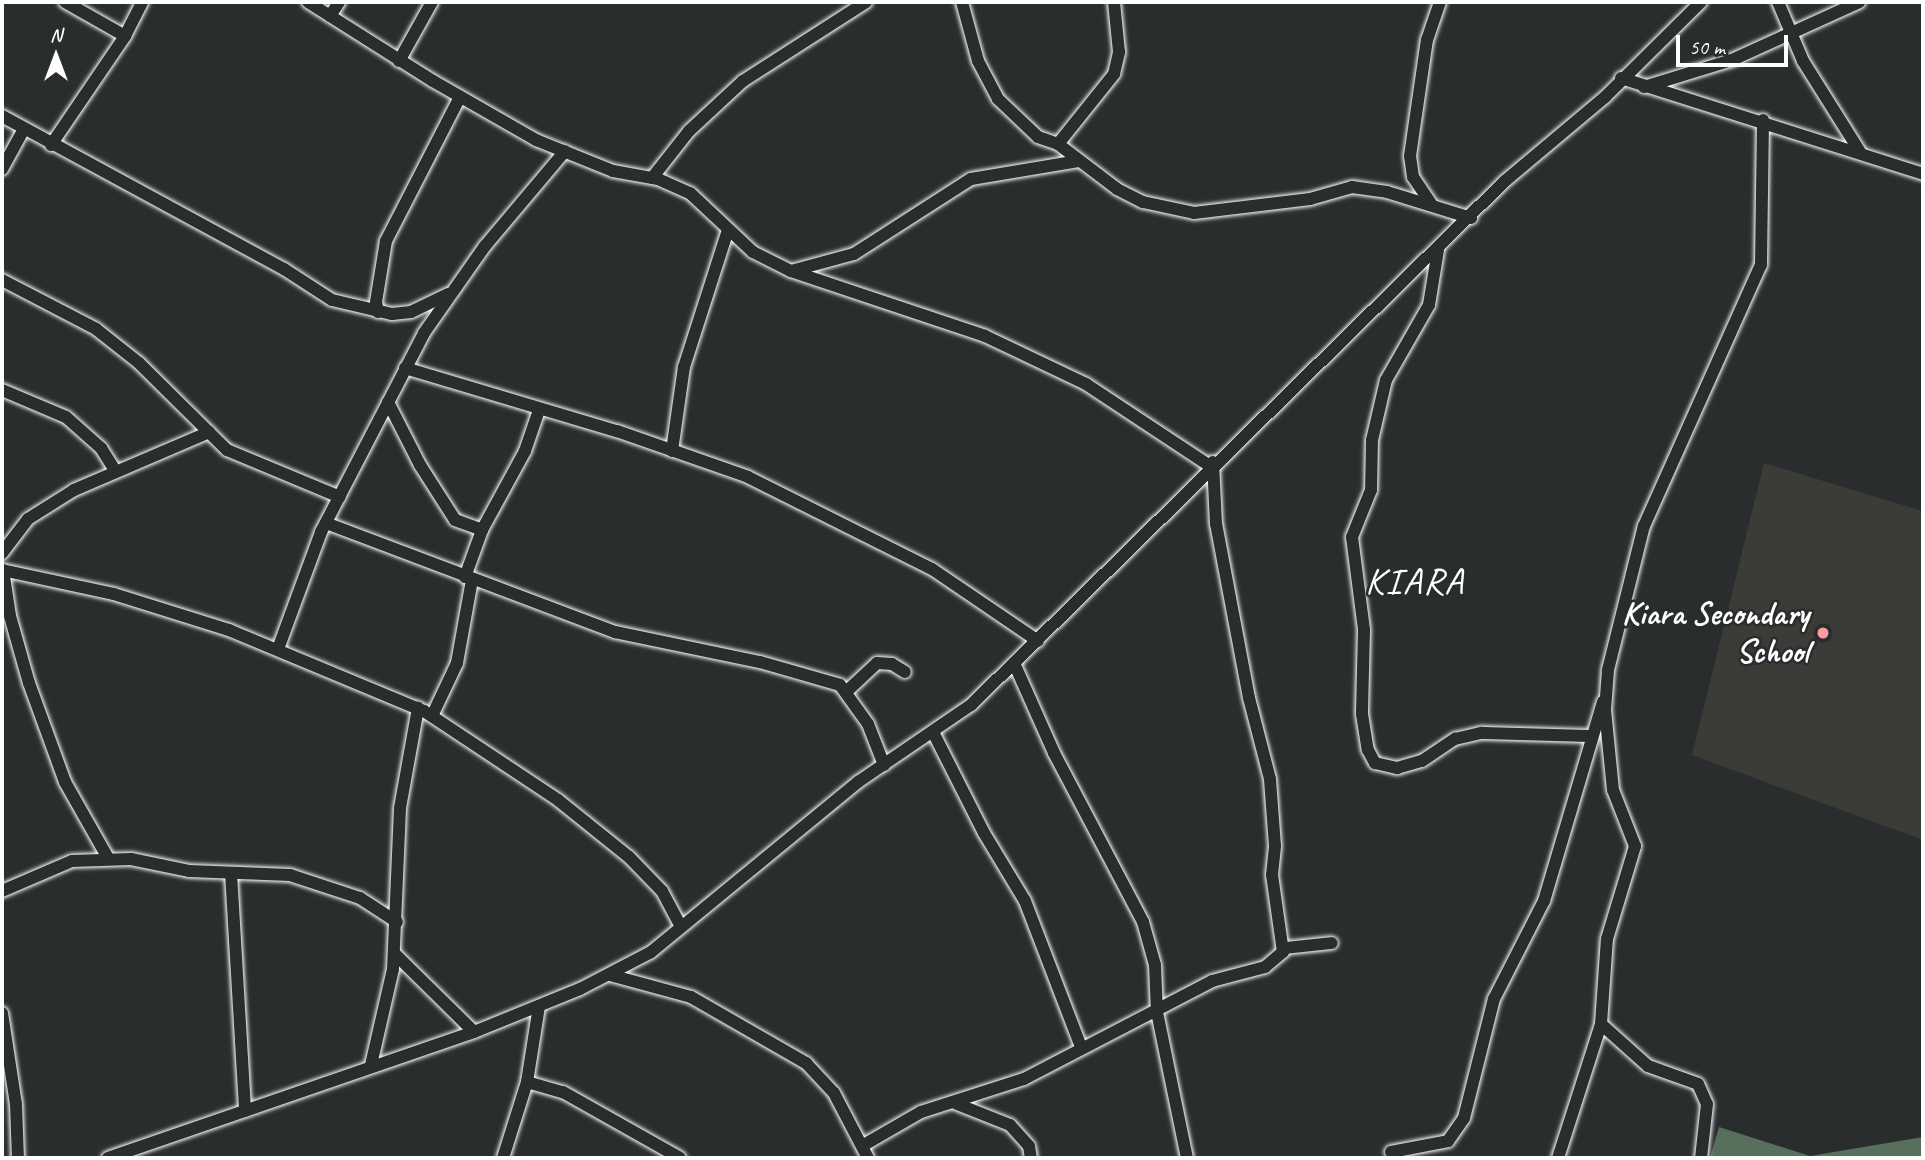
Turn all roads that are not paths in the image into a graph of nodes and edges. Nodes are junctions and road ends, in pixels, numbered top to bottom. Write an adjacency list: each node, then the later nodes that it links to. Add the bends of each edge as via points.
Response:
1 (65, 2): 15 (street)
2 (142, 2): 15 (street)
3 (308, 2): 13 (street)
4 (339, 2): 13 (street)
5 (432, 2): 16 (street)
6 (866, 2): 30 (street, via 743,81 689,131)
7 (962, 2): 23 (street, via 978,61 998,99 1024,126)
8 (1114, 2): 23 (street, via 1119,52 1114,74)
9 (1440, 2): 31 (street, via 1427,40 1410,156 1413,177)
10 (1701, 2): 17 (street)
11 (1778, 2): 14 (street)
12 (1859, 2): 14 (street)
13 (330, 16): 16 (street)
14 (1788, 34): 18 (street, via 1732,60); 26 (street)
15 (125, 36): 24 (street)
16 (399, 61): 19 (street)
17 (1621, 78): 18 (street); 32 (street, via 1605,97 1505,181)
18 (1644, 87): 21 (street)
19 (460, 97): 25 (street); 38 (street, via 386,241)
20 (2, 116): 22 (street)
21 (1763, 120): 26 (street); 57 (street, via 1761,265 1644,527 1628,579)
22 (24, 129): 24 (street); 28 (street)
23 (1058, 144): 27 (street)
24 (51, 145): 38 (street, via 284,268 332,300)
25 (565, 151): 30 (street, via 613,171); 37 (street)
26 (1860, 152): 29 (street)
27 (1079, 161): 31 (street, via 1116,189 1176,212 1248,208 1352,187); 35 (street, via 971,179 854,254)
28 (2, 169)
29 (1923, 174)
30 (652, 178): 33 (street, via 690,193)
31 (1432, 205): 32 (street)
32 (1471, 218): 34 (street)
33 (728, 230): 35 (street, via 753,252); 44 (street, via 684,367)
34 (1438, 250): 45 (street); 62 (street, via 1429,305 1386,380 1372,440 1371,490 1352,537 1364,630 1363,714 1368,750 1375,763 1397,768 1422,761 1455,739 1482,733)
35 (791, 271): 45 (street, via 985,336 1086,384)
36 (2, 280): 43 (street, via 96,329 139,363)
37 (450, 293): 38 (street, via 411,312); 39 (street)
38 (378, 312)
39 (405, 368): 41 (street); 42 (street)
40 (2, 390): 46 (street, via 66,417 102,447)
41 (388, 402): 47 (street); 49 (street, via 455,520)
42 (538, 410): 44 (street); 49 (street, via 525,452)
43 (209, 432): 46 (street); 47 (street, via 227,450 253,464)
44 (672, 451): 53 (street, via 748,477 871,537 932,569)
45 (1211, 464): 53 (street); 70 (street, via 1216,524 1249,698 1270,779 1274,902)
46 (116, 470): 50 (street, via 29,519)
47 (340, 497): 48 (street)
48 (326, 523): 52 (street); 54 (street)
49 (482, 530): 52 (street)
50 (2, 553)
51 (3, 570): 54 (street, via 124,597); 64 (street, via 12,627 65,782)
52 (469, 578): 58 (street, via 627,635 822,678); 60 (street, via 457,663)
53 (1038, 641): 55 (street)
54 (278, 649): 59 (street)
55 (1014, 663): 61 (street, via 971,705); 74 (street, via 1054,753 1143,922 1155,965)
56 (905, 672): 58 (street, via 892,664 877,663)
57 (1607, 691): 62 (street); 76 (street, via 1613,790 1635,846 1607,939)
58 (846, 692): 63 (street, via 868,724)
59 (418, 708): 60 (street); 67 (street, via 400,808)
60 (432, 716): 68 (street, via 558,800 629,857 662,891)
61 (933, 732): 63 (street); 78 (street, via 1025,901)
62 (1591, 736): 84 (street, via 1544,901 1494,999 1464,1118 1448,1140)
63 (884, 765): 68 (street)
64 (108, 858): 65 (street); 66 (street, via 72,861)
65 (231, 873): 67 (street, via 290,875 326,884 360,898); 82 (street)
66 (4, 894)
67 (397, 922): 71 (street)
68 (681, 926): 72 (street, via 651,952)
69 (1332, 943): 70 (street)
70 (1285, 948): 74 (street, via 1265,967 1212,981)
71 (394, 953): 77 (street); 79 (street)
72 (610, 975): 73 (street); 83 (street, via 691,997 806,1063 834,1093)
73 (539, 1006): 77 (street); 80 (street)
74 (1157, 1012): 78 (street); 90 (street)
75 (2, 1013): 85 (street, via 16,1104)
76 (1601, 1024): 91 (street); 92 (street, via 1648,1066 1698,1084 1707,1104)
77 (474, 1032): 79 (street)
78 (1081, 1047): 81 (street, via 1000,1090)
79 (371, 1065): 82 (street)
80 (527, 1082): 87 (street); 88 (street, via 563,1092)
81 (952, 1103): 83 (street, via 921,1112); 89 (street, via 1010,1125 1029,1146)
82 (245, 1111): 86 (street)
83 (865, 1152)
84 (1391, 1152)
85 (18, 1158)
86 (108, 1158)
87 (503, 1158)
88 (680, 1158)
89 (1031, 1158)
90 (1186, 1158)
91 (1558, 1158)
92 (1701, 1158)

